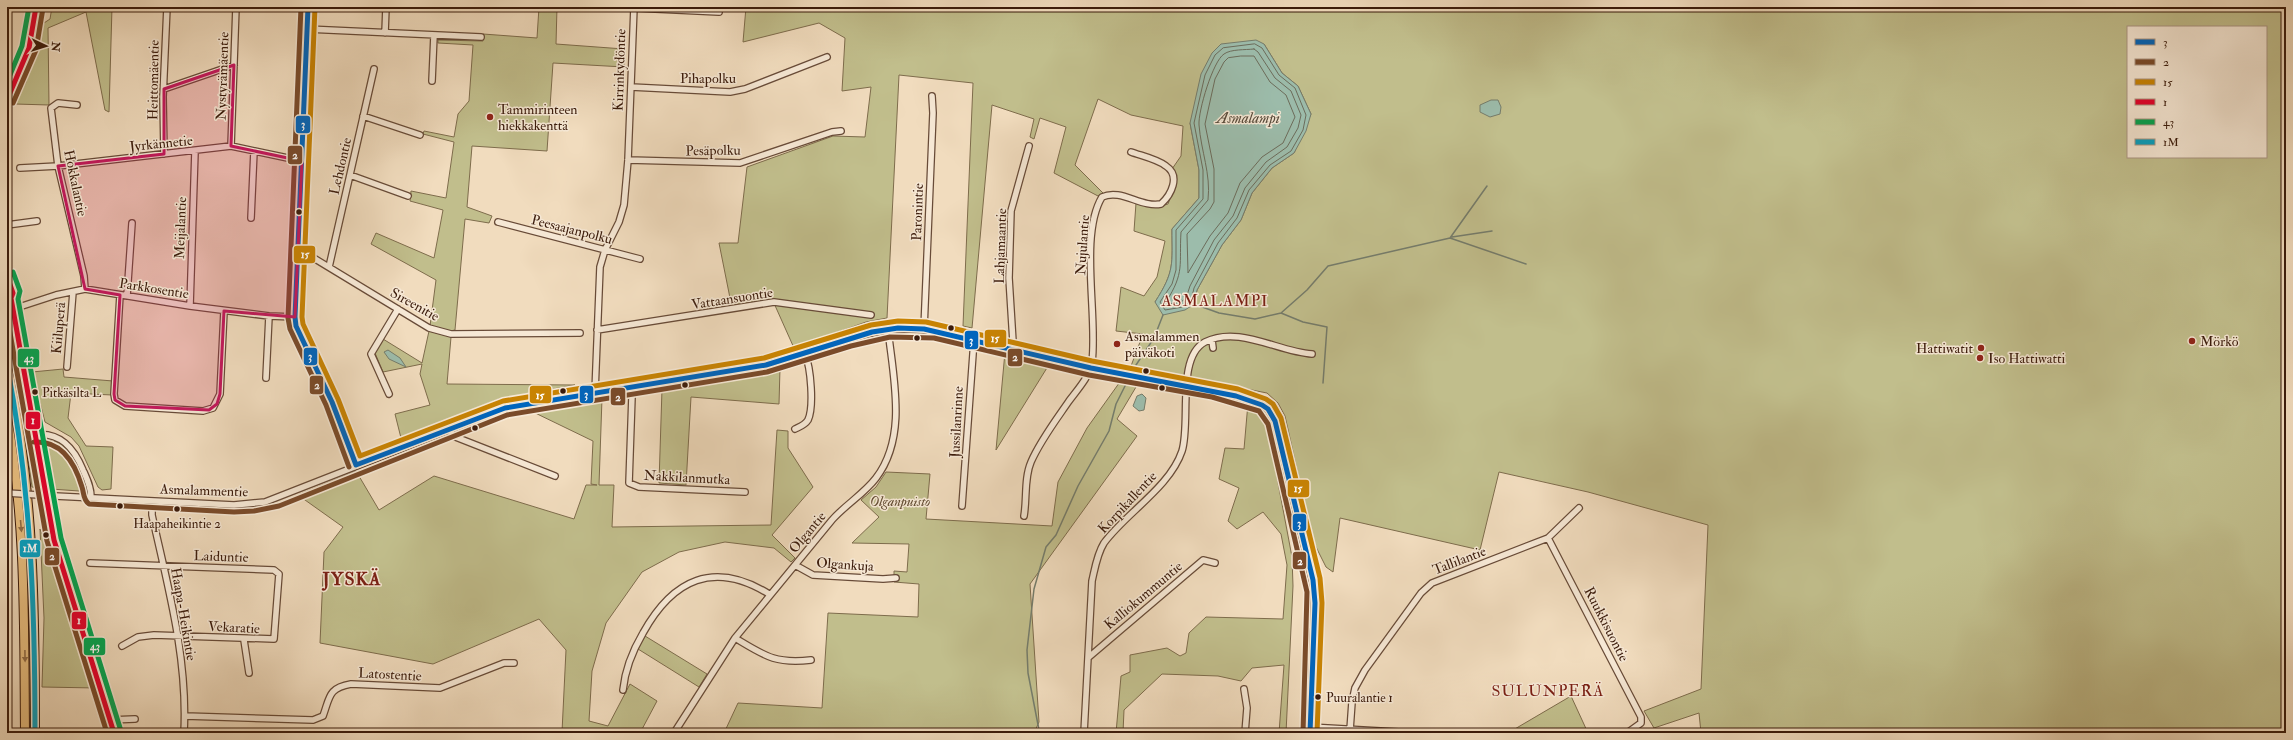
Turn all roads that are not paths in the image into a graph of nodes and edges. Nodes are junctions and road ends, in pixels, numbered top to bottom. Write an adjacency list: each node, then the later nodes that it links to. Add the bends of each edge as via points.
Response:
1 (36, 7): 19 (main road, via 29,48)
2 (167, 7): 17 (street, Heittomäentie)
3 (236, 7): 13 (street, Nystyrämäentie)
4 (308, 7): 8 (street)
5 (386, 7): 9 (street)
6 (634, 8): 7 (street); 16 (street, Kirrinkydöntie)
7 (719, 12)
8 (307, 29): 9 (street); 31 (street)
9 (385, 33): 10 (street)
10 (434, 35): 11 (street); 15 (street)
11 (481, 37)
12 (827, 57): 16 (street, Pihapolku, via 745,89 730,92)
13 (234, 65): 17 (street); 24 (street, Nystyrämäentie)
14 (374, 69): 21 (street, Lehdontie)
15 (432, 80)
16 (631, 87): 30 (street, Kirrinkydöntie)
17 (164, 89): 29 (street, Heittomäentie)
18 (932, 96): 60 (street, Paronintie)
19 (7, 100)
20 (76, 105): 32 (street, Hokkalantie, via 58,103 52,106)
21 (363, 116): 23 (street); 34 (street, Lehdontie)
22 (841, 131): 30 (street, Pesäpolku, via 740,163)
23 (420, 135)
24 (231, 146): 26 (street, Jyrkännetie); 27 (street, Jyrkännetie)
25 (1029, 146): 66 (street, Lahjamaantie, via 1011,211)
26 (195, 151): 29 (street, Jyrkännetie); 52 (street, Meijalantie)
27 (254, 151): 31 (street, Jyrkännetie); 36 (street)
28 (1131, 152): 71 (street, Nujulantie, via 1167,166 1174,183 1170,194 1161,204 1146,204 1114,194 1102,197 1099,202 1094,218 1092,240)
29 (164, 154): 32 (street, Jyrkännetie)
30 (628, 160): 41 (street, Kirrinkydöntie, via 624,205 619,222)
31 (302, 161): 42 (street)
32 (58, 166): 33 (street, Jyrkännetie); 46 (street, Hokkalantie)
33 (20, 168)
34 (350, 175): 35 (street); 44 (street, Lehdontie)
35 (408, 196)
36 (251, 218)
37 (37, 221): 40 (street)
38 (498, 222): 41 (street, Peesaajanpolku)
39 (132, 224): 50 (street)
40 (7, 225)
41 (605, 250): 43 (street, Peesaajanpolku); 61 (street, Kirrinkydöntie, via 600,267)
42 (298, 253): 44 (street, Sireenitie, via 307,254); 58 (street)
43 (640, 259)
44 (329, 267): 54 (street, Sireenitie)
45 (7, 276): 51 (main road, via 12,287)
46 (85, 289): 48 (street, Parkkosentie); 49 (street, Parkkosentie)
47 (7, 290): 51 (main road)
48 (73, 292): 53 (street, Parkkosentie); 70 (street, Kiiluperä)
49 (120, 295): 50 (street, Parkkosentie); 55 (street, via 114,394 115,400 125,406 203,410 213,408 220,394)
50 (127, 296): 52 (street, Parkkosentie)
51 (11, 298): 53 (main road)
52 (190, 306): 55 (street, Parkkosentie)
53 (13, 309): 80 (main road)
54 (398, 309): 62 (street, Sireenitie, via 428,328 451,334); 76 (street, via 370,354)
55 (224, 310): 57 (street, Parkkosentie)
56 (871, 315): 61 (street, Vattaansuontie, via 774,302)
57 (269, 316): 58 (street, Parkkosentie); 72 (street)
58 (294, 317): 81 (street, via 332,402)
59 (888, 329): 60 (street, Asmalammentie); 67 (street, Asmalammentie, via 854,337); 93 (street, Olgantie, via 895,400 895,431 890,451 876,478 842,508)
60 (924, 329): 63 (street, Asmalammentie)
61 (597, 330): 75 (street, Kirrinkydöntie)
62 (580, 333)
63 (974, 340): 66 (street, Asmalammentie); 87 (street, Jussilanrinne)
64 (1212, 340): 65 (street); 68 (street, via 1238,337); 73 (street, Korpikallentie, via 1196,349)
65 (1213, 348)
66 (1011, 349): 71 (street, Asmalammentie)
67 (805, 354): 74 (street, Asmalammentie, via 766,365); 78 (street, via 811,372 809,416 805,424)
68 (1312, 354)
69 (7, 365): 115 (highway, via 22,452 33,562)
70 (67, 367)
71 (1091, 368): 73 (street, Asmalammentie); 89 (street, via 1031,461 1027,476)
72 (266, 378)
73 (1186, 385): 102 (street, Korpikallentie, via 1186,431 1182,451 1174,469 1104,544 1096,561 1092,581); 111 (street, Asmalammentie, via 1254,401 1268,409 1275,421 1314,591)
74 (630, 387): 75 (street, Asmalammentie); 83 (street, Nakkilanmutka, via 632,396 629,483 639,487)
75 (595, 392): 79 (street, Asmalammentie, via 505,408)
76 (389, 394)
77 (7, 417): 114 (highway, one-way to 114, via 14,460 22,547)
78 (795, 428)
79 (450, 429): 81 (street, Asmalammentie); 82 (street, via 453,436)
80 (34, 435): 85 (street, via 53,435 70,446 89,483); 110 (main road, via 58,566)
81 (356, 465): 86 (street, Asmalammentie, via 265,502 234,505)
82 (555, 476)
83 (745, 492)
84 (7, 493): 85 (street, Asmalammentie, bridge)
85 (91, 497): 86 (street, Asmalammentie)
86 (152, 501): 94 (street, Haapa-Heikintie, via 152,515)
87 (962, 506)
88 (1579, 508): 90 (street, Tallilantie)
89 (1024, 516)
90 (1548, 538): 112 (street, Tallilantie, via 1432,583 1421,593 1365,670 1355,688); 122 (street, Ruukkisuontie, via 1640,717 1641,723)
91 (90, 563): 94 (street, Laiduntie)
92 (1215, 563): 102 (street, Kalliokummuntie, via 1203,560)
93 (795, 565): 95 (street, Olgankuja, via 812,576); 96 (street, Olgantie)
94 (164, 566): 97 (street, Haapa-Heikintie); 99 (street, Laiduntie, via 278,572 280,577)
95 (896, 578)
96 (769, 594): 98 (street, Olgantie); 107 (street, via 750,583 726,578 703,579 679,588 657,611 637,644 624,677)
97 (179, 636): 100 (street, Vekaratie); 101 (street, Vekaratie, via 142,636); 108 (street, Haapa-Heikintie)
98 (735, 638): 103 (street, via 773,659 797,662); 118 (street, Olgantie)
99 (274, 639): 100 (street, Vekaratie)
100 (244, 640): 105 (street)
101 (122, 646)
102 (1089, 657): 119 (street, Korpikallentie)
103 (811, 660)
104 (514, 663): 108 (street, Latostentie, via 504,663 440,688 343,685 330,695 323,716 313,720)
105 (249, 673)
106 (1244, 689): 120 (street, via 1247,708)
107 (624, 690)
108 (185, 716): 117 (street, Haapa-Heikintie)
109 (135, 719): 110 (street)
110 (110, 720): 113 (main road)
111 (1310, 730): 112 (street)
112 (1350, 730): 121 (street)
113 (113, 731): 116 (street)
114 (25, 733)
115 (35, 733)
116 (99, 733)
117 (184, 733)
118 (674, 733)
119 (1084, 733)
120 (1246, 733)
121 (1416, 733)
122 (1627, 733)

